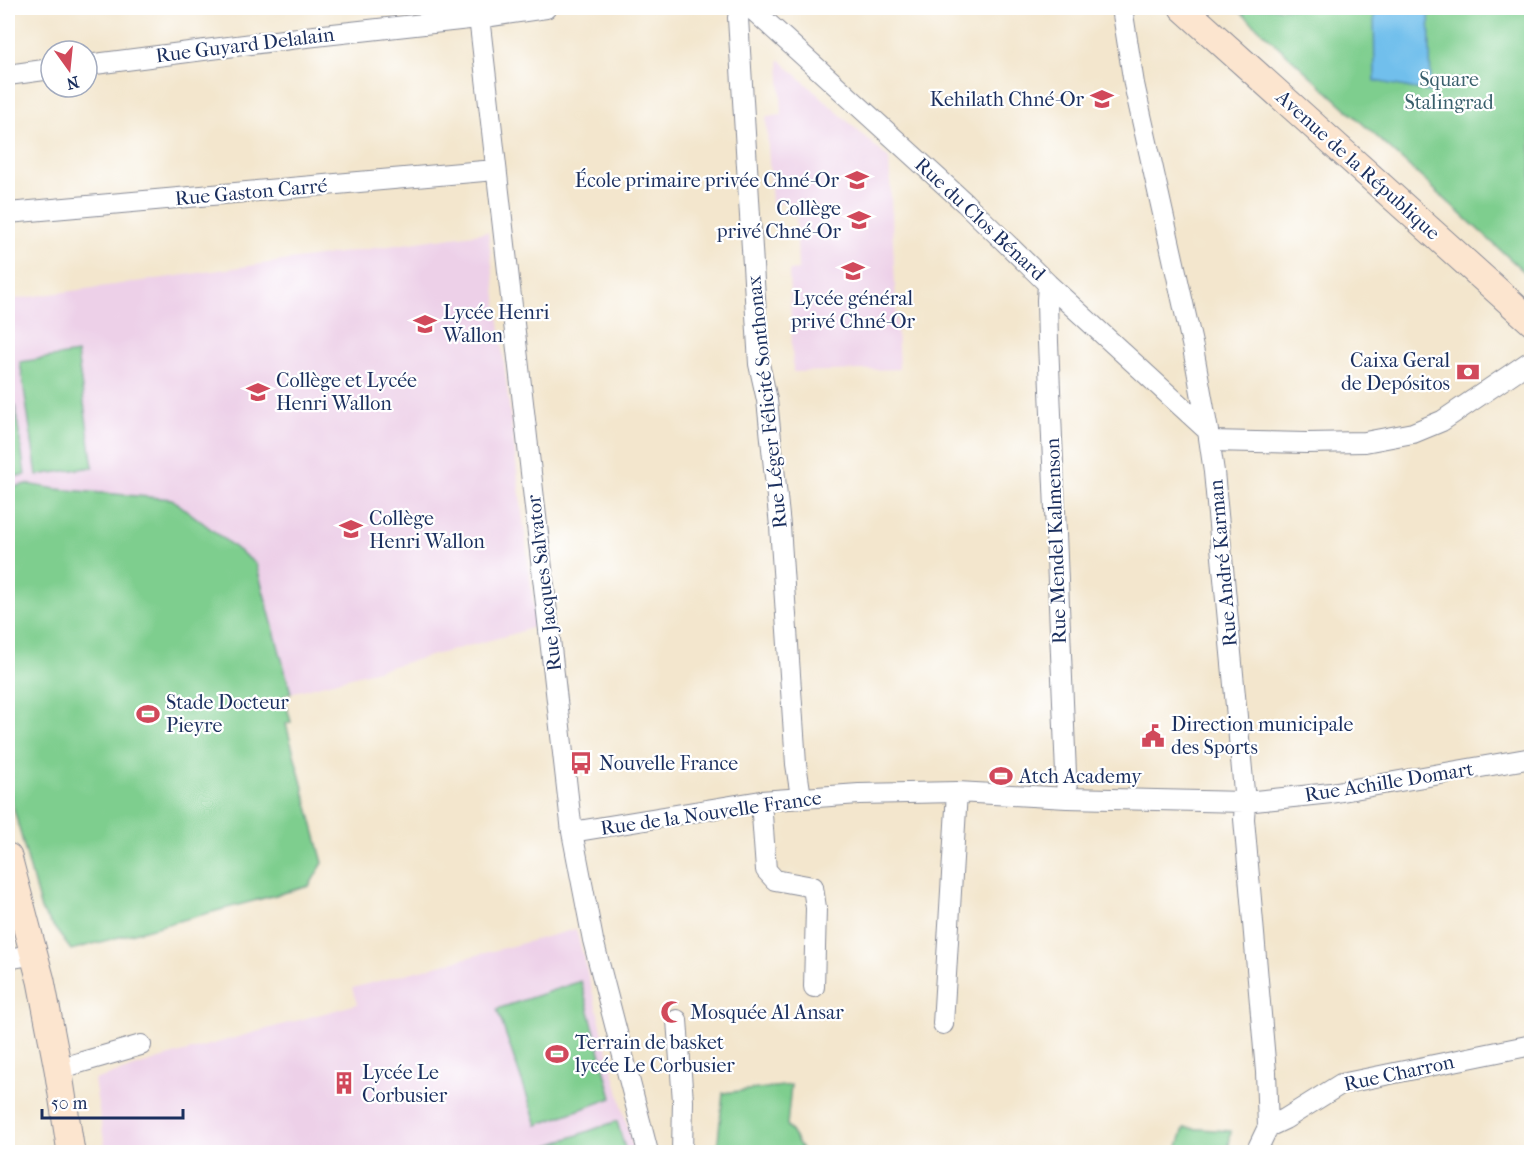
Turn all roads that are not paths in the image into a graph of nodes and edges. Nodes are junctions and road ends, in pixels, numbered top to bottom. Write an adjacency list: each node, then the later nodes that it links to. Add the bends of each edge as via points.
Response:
1 (546, 8): 6 (street, Rue Guyard Delalain)
2 (740, 8): 18 (street, Rue Léger Félicité Sonthonax, via 759,364 780,526)
3 (751, 8): 12 (street, Rue du Clos Bénard)
4 (1122, 8): 15 (street, Rue André Karman, via 1134,84)
5 (1183, 8): 13 (main road, Avenue de la République)
6 (478, 13): 7 (street, Rue Guyard Delalain); 10 (street, Rue Jacques Salvator)
7 (99, 63)
8 (39, 71): 9 (street)
9 (8, 75)
10 (495, 170): 11 (street, Rue Gaston Carré); 22 (street, Rue Jacques Salvator)
11 (8, 213)
12 (1048, 284): 15 (street, Rue du Clos Bénard); 19 (street, Rue Mendel Kalmenson)
13 (1532, 322)
14 (1532, 360): 15 (street, via 1442,421 1413,433 1365,442 1263,442)
15 (1209, 436): 21 (street, Rue André Karman)
16 (1532, 758): 21 (street, Rue Achille Domart, via 1331,793)
17 (957, 792): 18 (street, Rue de la Nouvelle France); 19 (street, Rue de la Nouvelle France); 28 (street)
18 (801, 797): 20 (street, Rue de la Nouvelle France)
19 (1067, 798): 21 (street, Rue de la Nouvelle France)
20 (761, 801): 22 (street, Rue de la Nouvelle France); 26 (street, via 766,870 775,880 813,887)
21 (1245, 802): 32 (street, Rue André Karman)
22 (572, 832): 34 (street, Rue Jacques Salvator, via 593,940)
23 (8, 857): 24 (main road)
24 (35, 954): 25 (street); 31 (main road)
25 (8, 959)
26 (814, 987)
27 (677, 1020): 35 (street)
28 (943, 1024)
29 (141, 1045): 31 (street)
30 (1532, 1046): 32 (street, Rue Charron, via 1341,1084)
31 (58, 1069): 33 (main road)
32 (1268, 1127): 36 (street)
33 (71, 1152)
34 (648, 1152)
35 (682, 1152)
36 (1256, 1152)

